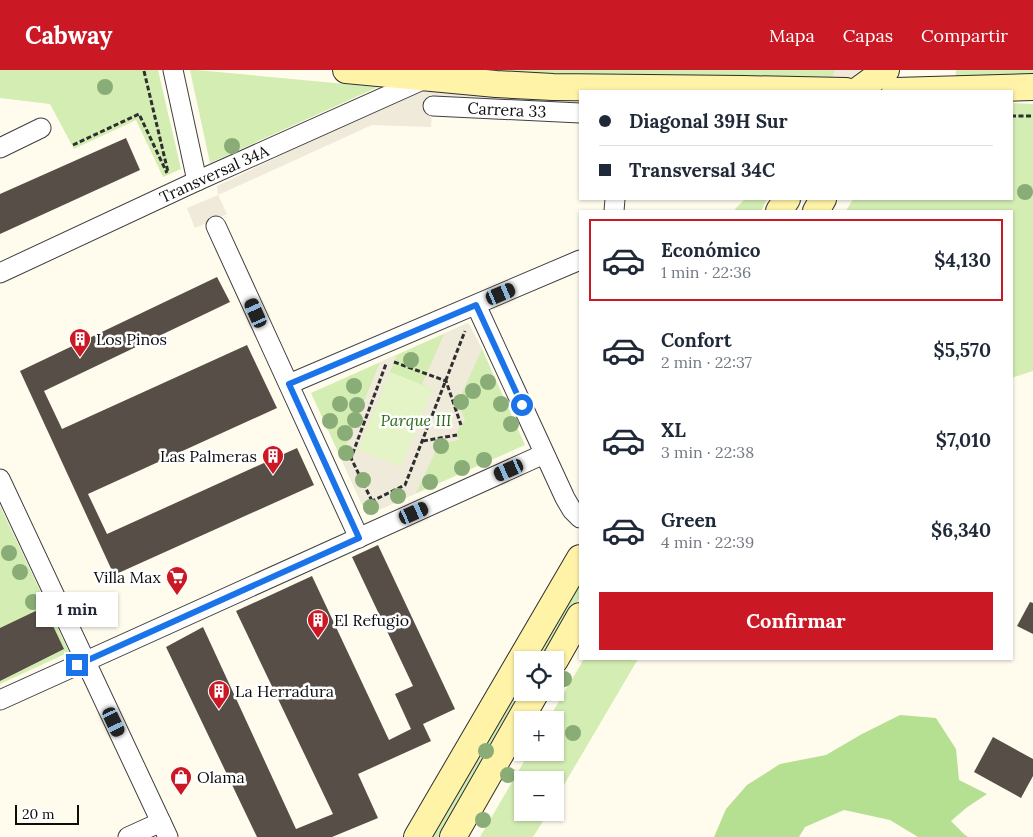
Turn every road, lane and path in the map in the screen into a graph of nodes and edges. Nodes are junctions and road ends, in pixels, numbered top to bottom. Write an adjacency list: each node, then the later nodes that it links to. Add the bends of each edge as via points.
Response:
1 (173, 70): 19 (street)
2 (346, 70): 6 (main road)
3 (886, 70): 9 (main road)
4 (915, 70): 10 (main road)
5 (144, 71): 17 (path, via 170,180 139,114)
6 (429, 77): 8 (main road, via 552,87); 19 (street, Transversal 34A)
7 (1033, 87): 11 (main road)
8 (745, 90)
9 (858, 90)
10 (892, 90)
11 (930, 90)
12 (433, 106): 13 (street, Carrera 33)
13 (579, 113)
14 (1013, 116): 15 (path)
15 (1033, 116)
16 (41, 128): 18 (street)
17 (73, 145)
18 (0, 148)
19 (197, 181): 22 (street, Transversal 34A)
20 (216, 226): 26 (street)
21 (579, 260): 23 (street)
22 (0, 273)
23 (476, 305): 26 (street); 30 (street)
24 (468, 324): 25 (path)
25 (446, 381): 27 (path); 29 (path); 32 (path, via 387,359 350,458)
26 (289, 384): 35 (street)
27 (461, 425)
28 (458, 435): 29 (path)
29 (422, 441): 32 (path, via 405,485)
30 (544, 454): 34 (street, via 565,498); 35 (street)
31 (0, 479): 39 (street)
32 (372, 501): 33 (path)
33 (359, 507)
34 (579, 517)
35 (359, 538): 39 (street)
36 (579, 560): 44 (main road)
37 (579, 618): 38 (main road)
38 (560, 651)
39 (85, 662): 40 (street); 42 (street)
40 (0, 700)
41 (531, 701): 45 (main road)
42 (164, 830): 43 (street)
43 (128, 837)
44 (418, 837)
45 (453, 837)

